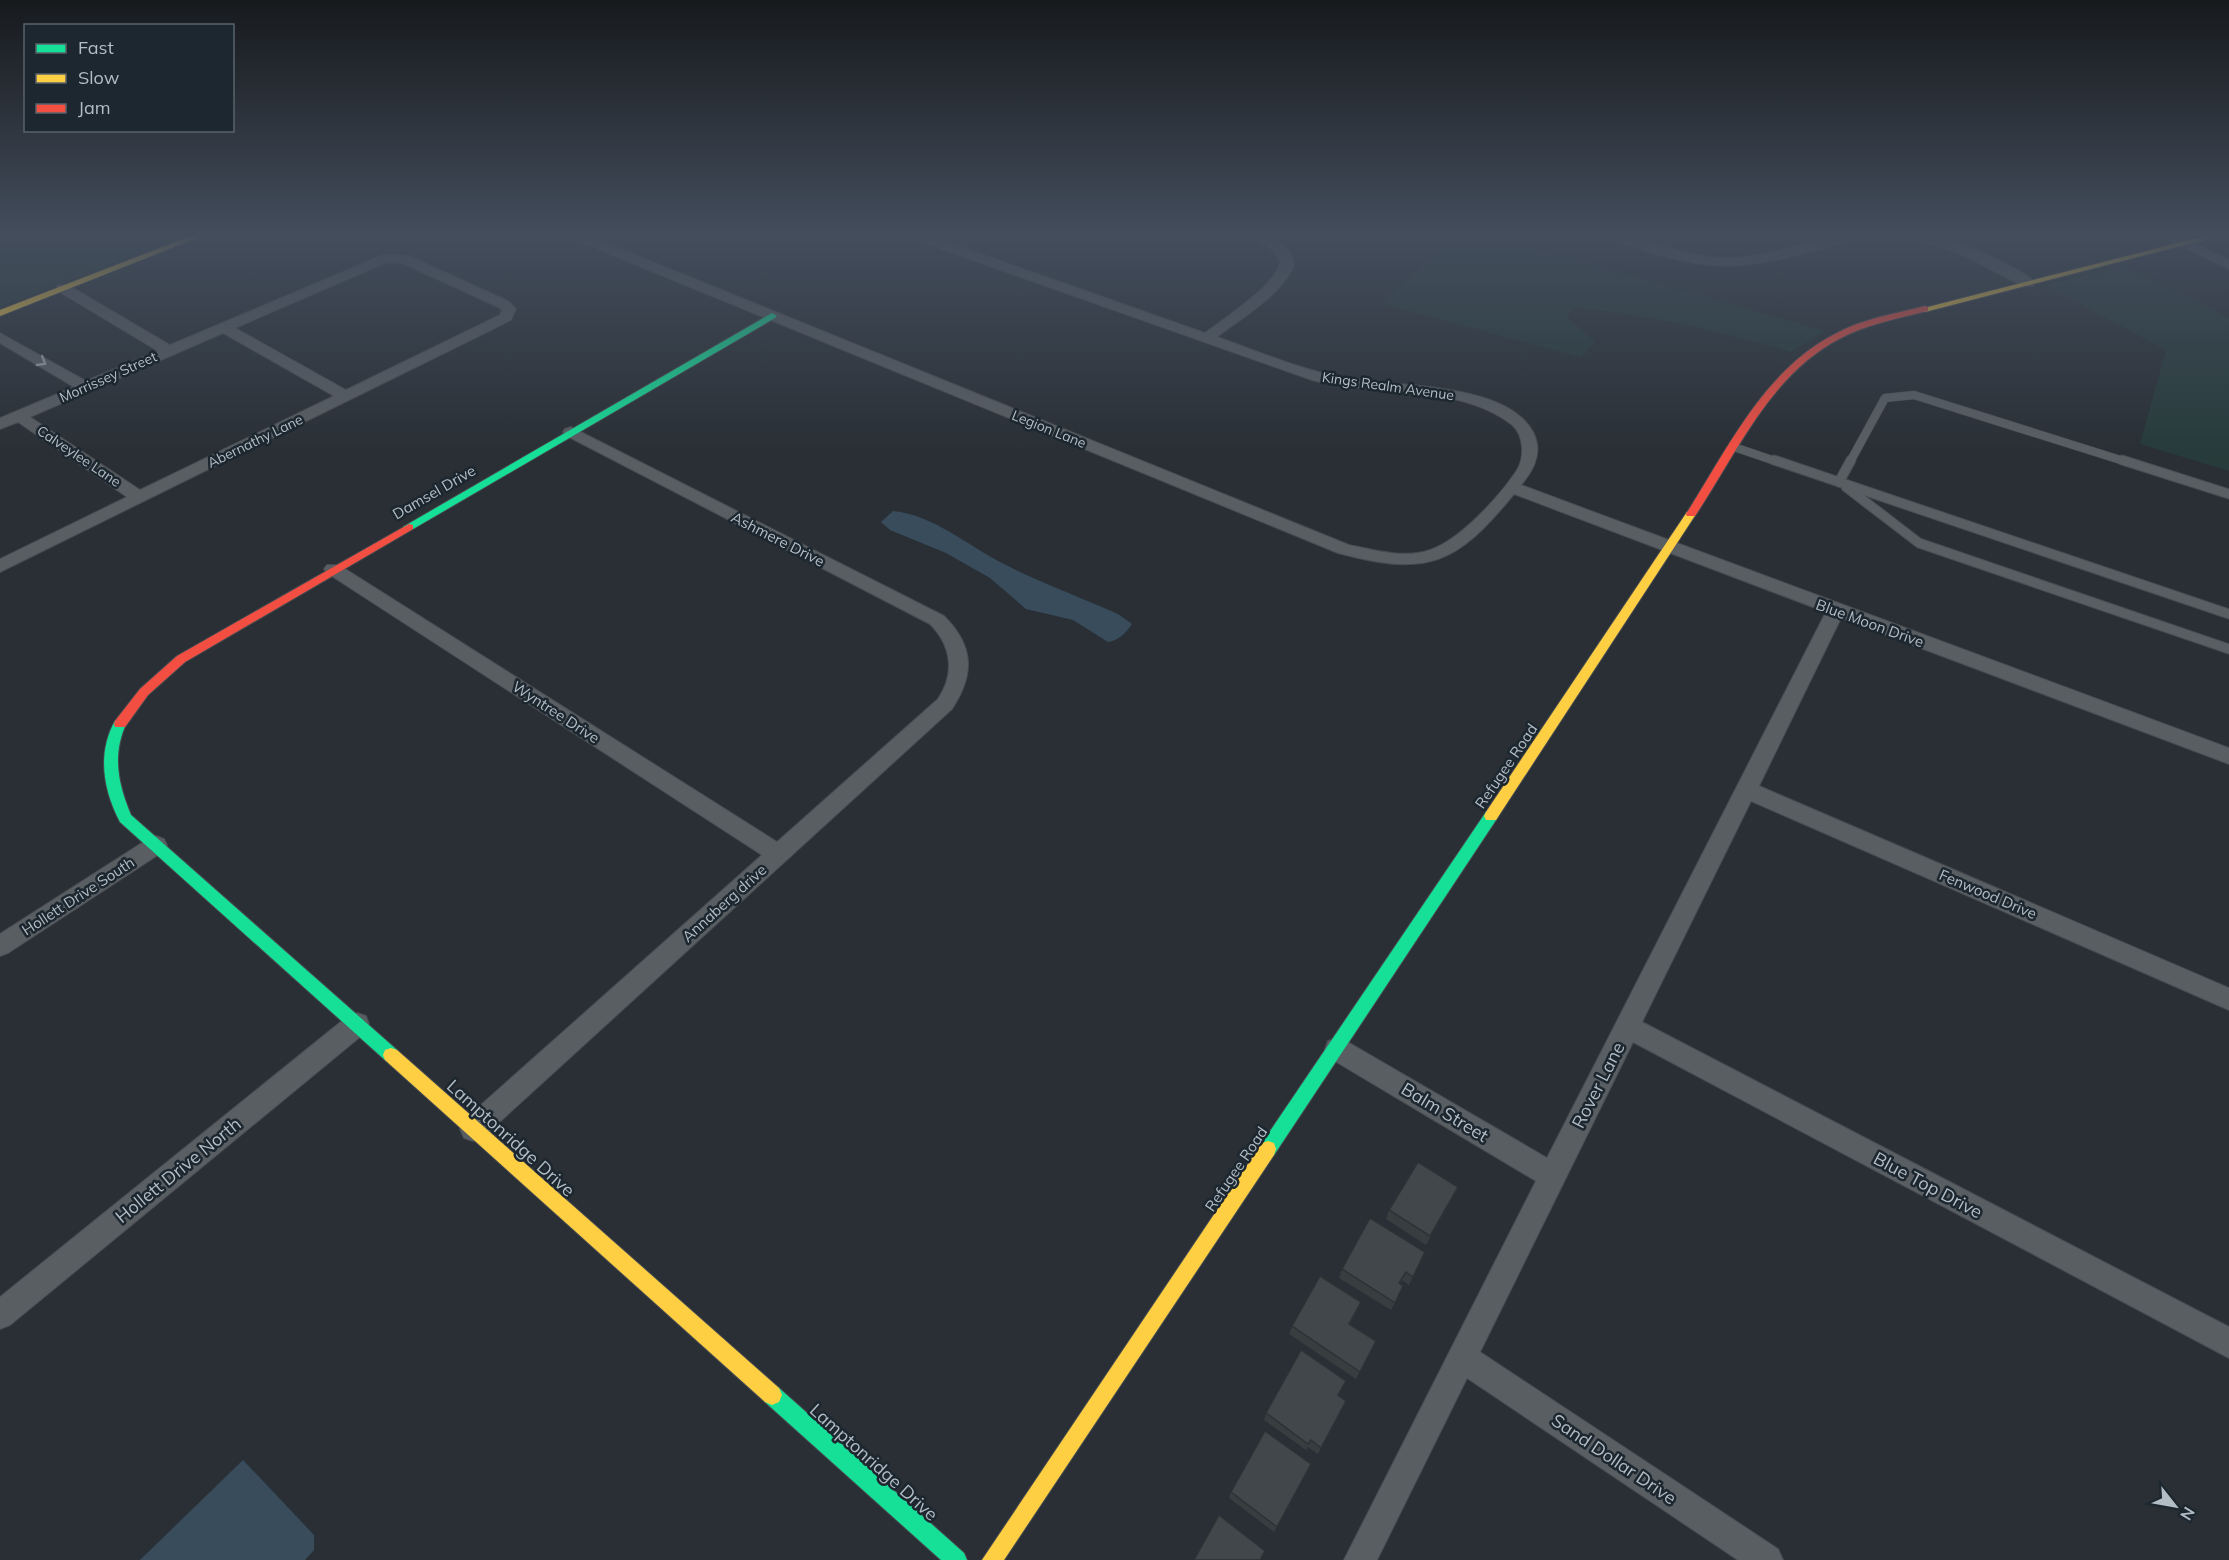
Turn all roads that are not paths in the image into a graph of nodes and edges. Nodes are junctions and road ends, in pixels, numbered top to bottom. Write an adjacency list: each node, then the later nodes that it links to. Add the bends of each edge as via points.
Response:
1 (16, 307): 9 (street)
2 (95, 307): 15 (street)
3 (270, 307): 12 (street, Morrissey Street)
4 (506, 307): 10 (street, Morrissey Street)
5 (750, 307): 11 (street, Legion Lane)
6 (1118, 307): 14 (street, Kings Realm Avenue)
7 (1247, 307): 14 (street)
8 (1934, 307): 21 (street, Refugee Road, via 1863,325 1814,347 1774,386)
9 (0, 313)
10 (508, 313): 17 (street, Abernathy Lane)
11 (772, 316): 20 (street, Damsel Drive); 27 (street, Legion Lane, via 1344,549 1392,560)
12 (223, 327): 15 (street, Morrissey Street); 17 (street)
13 (0, 337): 16 (street, one-way to 16)
14 (1207, 338): 23 (street, Kings Realm Avenue, via 1350,384 1456,395 1487,403 1518,422 1533,446 1526,470)
15 (169, 351): 16 (street, Morrissey Street)
16 (85, 387): 18 (street, Morrissey Street)
17 (346, 396): 25 (street, Abernathy Lane)
18 (19, 416): 19 (street, Morrissey Street); 25 (street, Calveylee Lane)
19 (0, 424)
20 (571, 432): 29 (street, Damsel Drive); 34 (street, Ashmere Drive, via 937,620 954,638)
21 (1734, 447): 22 (lane); 26 (street, Refugee Road)
22 (1839, 482): 24 (lane, via 1885,398 1914,395); 32 (lane); 33 (lane, via 1919,543)
23 (1511, 488): 26 (street, Blue Moon Drive); 27 (street, Legion Lane, via 1458,545)
24 (2229, 494)
25 (139, 497): 28 (street, Abernathy Lane)
26 (1671, 547): 31 (street, Blue Moon Drive); 44 (street, Refugee Road)
27 (1418, 558): 30 (street)
28 (0, 566)
29 (333, 569): 35 (street, Damsel Drive, via 181,659 141,694); 39 (street, Wyntree Drive)
30 (1426, 575)
31 (1836, 610): 36 (street, Blue Moon Drive); 37 (street, Rover Lane)
32 (2229, 614)
33 (2229, 648)
34 (959, 668): 39 (street, Annaberg drive, via 956,688 945,704)
35 (126, 713): 38 (street, Lamptonridge Drive, via 112,742 108,772 113,796 125,818)
36 (2229, 756)
37 (1747, 790): 41 (street, Fenwood Drive); 43 (street, Rover Lane)
38 (156, 845): 40 (street, Hollett Drive South); 42 (street, Lamptonridge Drive)
39 (778, 854): 45 (street, Annaberg drive)
40 (0, 946)
41 (2229, 999)
42 (357, 1024): 45 (street, Lamptonridge Drive); 47 (street, Hollett Drive North)
43 (1628, 1027): 46 (street, Rover Lane); 48 (street, Blue Top Drive)
44 (1337, 1049): 46 (street, Balm Street); 51 (street, Refugee Road)
45 (473, 1129): 50 (street, Lamptonridge Drive)
46 (1553, 1176): 49 (street, Rover Lane)
47 (0, 1315)
48 (2229, 1343)
49 (1461, 1357): 52 (street, Rover Lane); 53 (street, Sand Dollar Drive)
50 (957, 1560)
51 (992, 1560)
52 (1360, 1560)
53 (1767, 1560)

